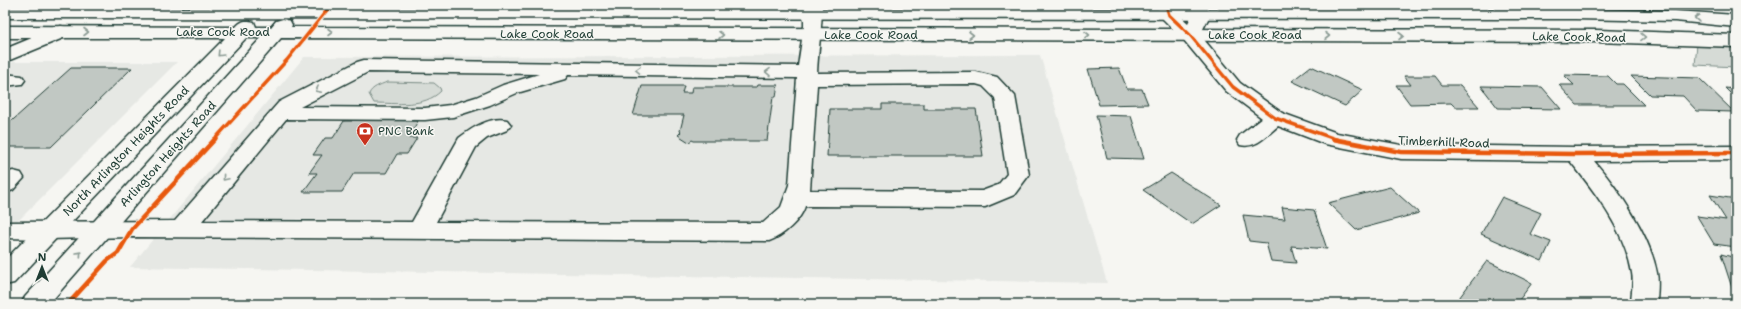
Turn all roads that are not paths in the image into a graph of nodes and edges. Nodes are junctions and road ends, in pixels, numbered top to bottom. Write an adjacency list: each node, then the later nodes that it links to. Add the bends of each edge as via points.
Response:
1 (299, 9): 5 (main road, Lake Cook Road); 6 (main road, Lake Cook Road); 10 (main road, Arlington Heights Road)
2 (1168, 10): 3 (main road, Lake Cook Road); 5 (main road, Lake Cook Road); 11 (main road, Timberhill Road)
3 (1200, 10): 7 (main road, Lake Cook Road, one-way to 3, via 1675,16); 11 (main road)
4 (5, 13): 6 (main road, Lake Cook Road)
5 (812, 18): 10 (main road, Lake Cook Road, one-way to 5); 11 (main road, Lake Cook Road, one-way to 11); 15 (main road)
6 (253, 19): 9 (main road, Lake Cook Road, one-way to 6); 10 (main road, Lake Cook Road); 26 (main road, North Arlington Heights Road, one-way to 26)
7 (1736, 21)
8 (5, 32): 9 (main road, Lake Cook Road)
9 (61, 32): 13 (main road)
10 (276, 32): 24 (main road, Arlington Heights Road)
11 (1190, 35): 12 (main road, Lake Cook Road, one-way to 12, via 1589,36); 17 (main road, Timberhill Road, via 1233,87)
12 (1736, 41)
13 (5, 56)
14 (581, 69): 15 (main road, one-way to 14); 16 (main road, via 510,89 453,111 425,114); 16 (main road, one-way to 16, via 364,66)
15 (807, 75): 22 (main road, via 801,178); 22 (main road, via 976,78 990,81 1005,96 1018,175 1006,190 985,199)
16 (283, 110): 25 (main road, one-way to 25)
17 (1276, 118): 19 (main road); 21 (main road, Timberhill Road, via 1333,139 1401,152)
18 (500, 125): 27 (main road, via 479,133 467,143)
19 (1248, 140)
20 (1736, 153): 21 (main road, Timberhill Road)
21 (1576, 154): 30 (main road, via 1603,186 1634,241 1646,274)
22 (797, 198): 27 (main road, via 792,212 769,232)
23 (5, 230): 26 (main road)
24 (100, 230): 25 (main road); 26 (main road); 29 (main road, Arlington Heights Road, one-way to 24)
25 (181, 230): 27 (main road)
26 (48, 232): 28 (main road, North Arlington Heights Road)
27 (419, 232)
28 (5, 276)
29 (34, 304)
30 (1644, 304)

